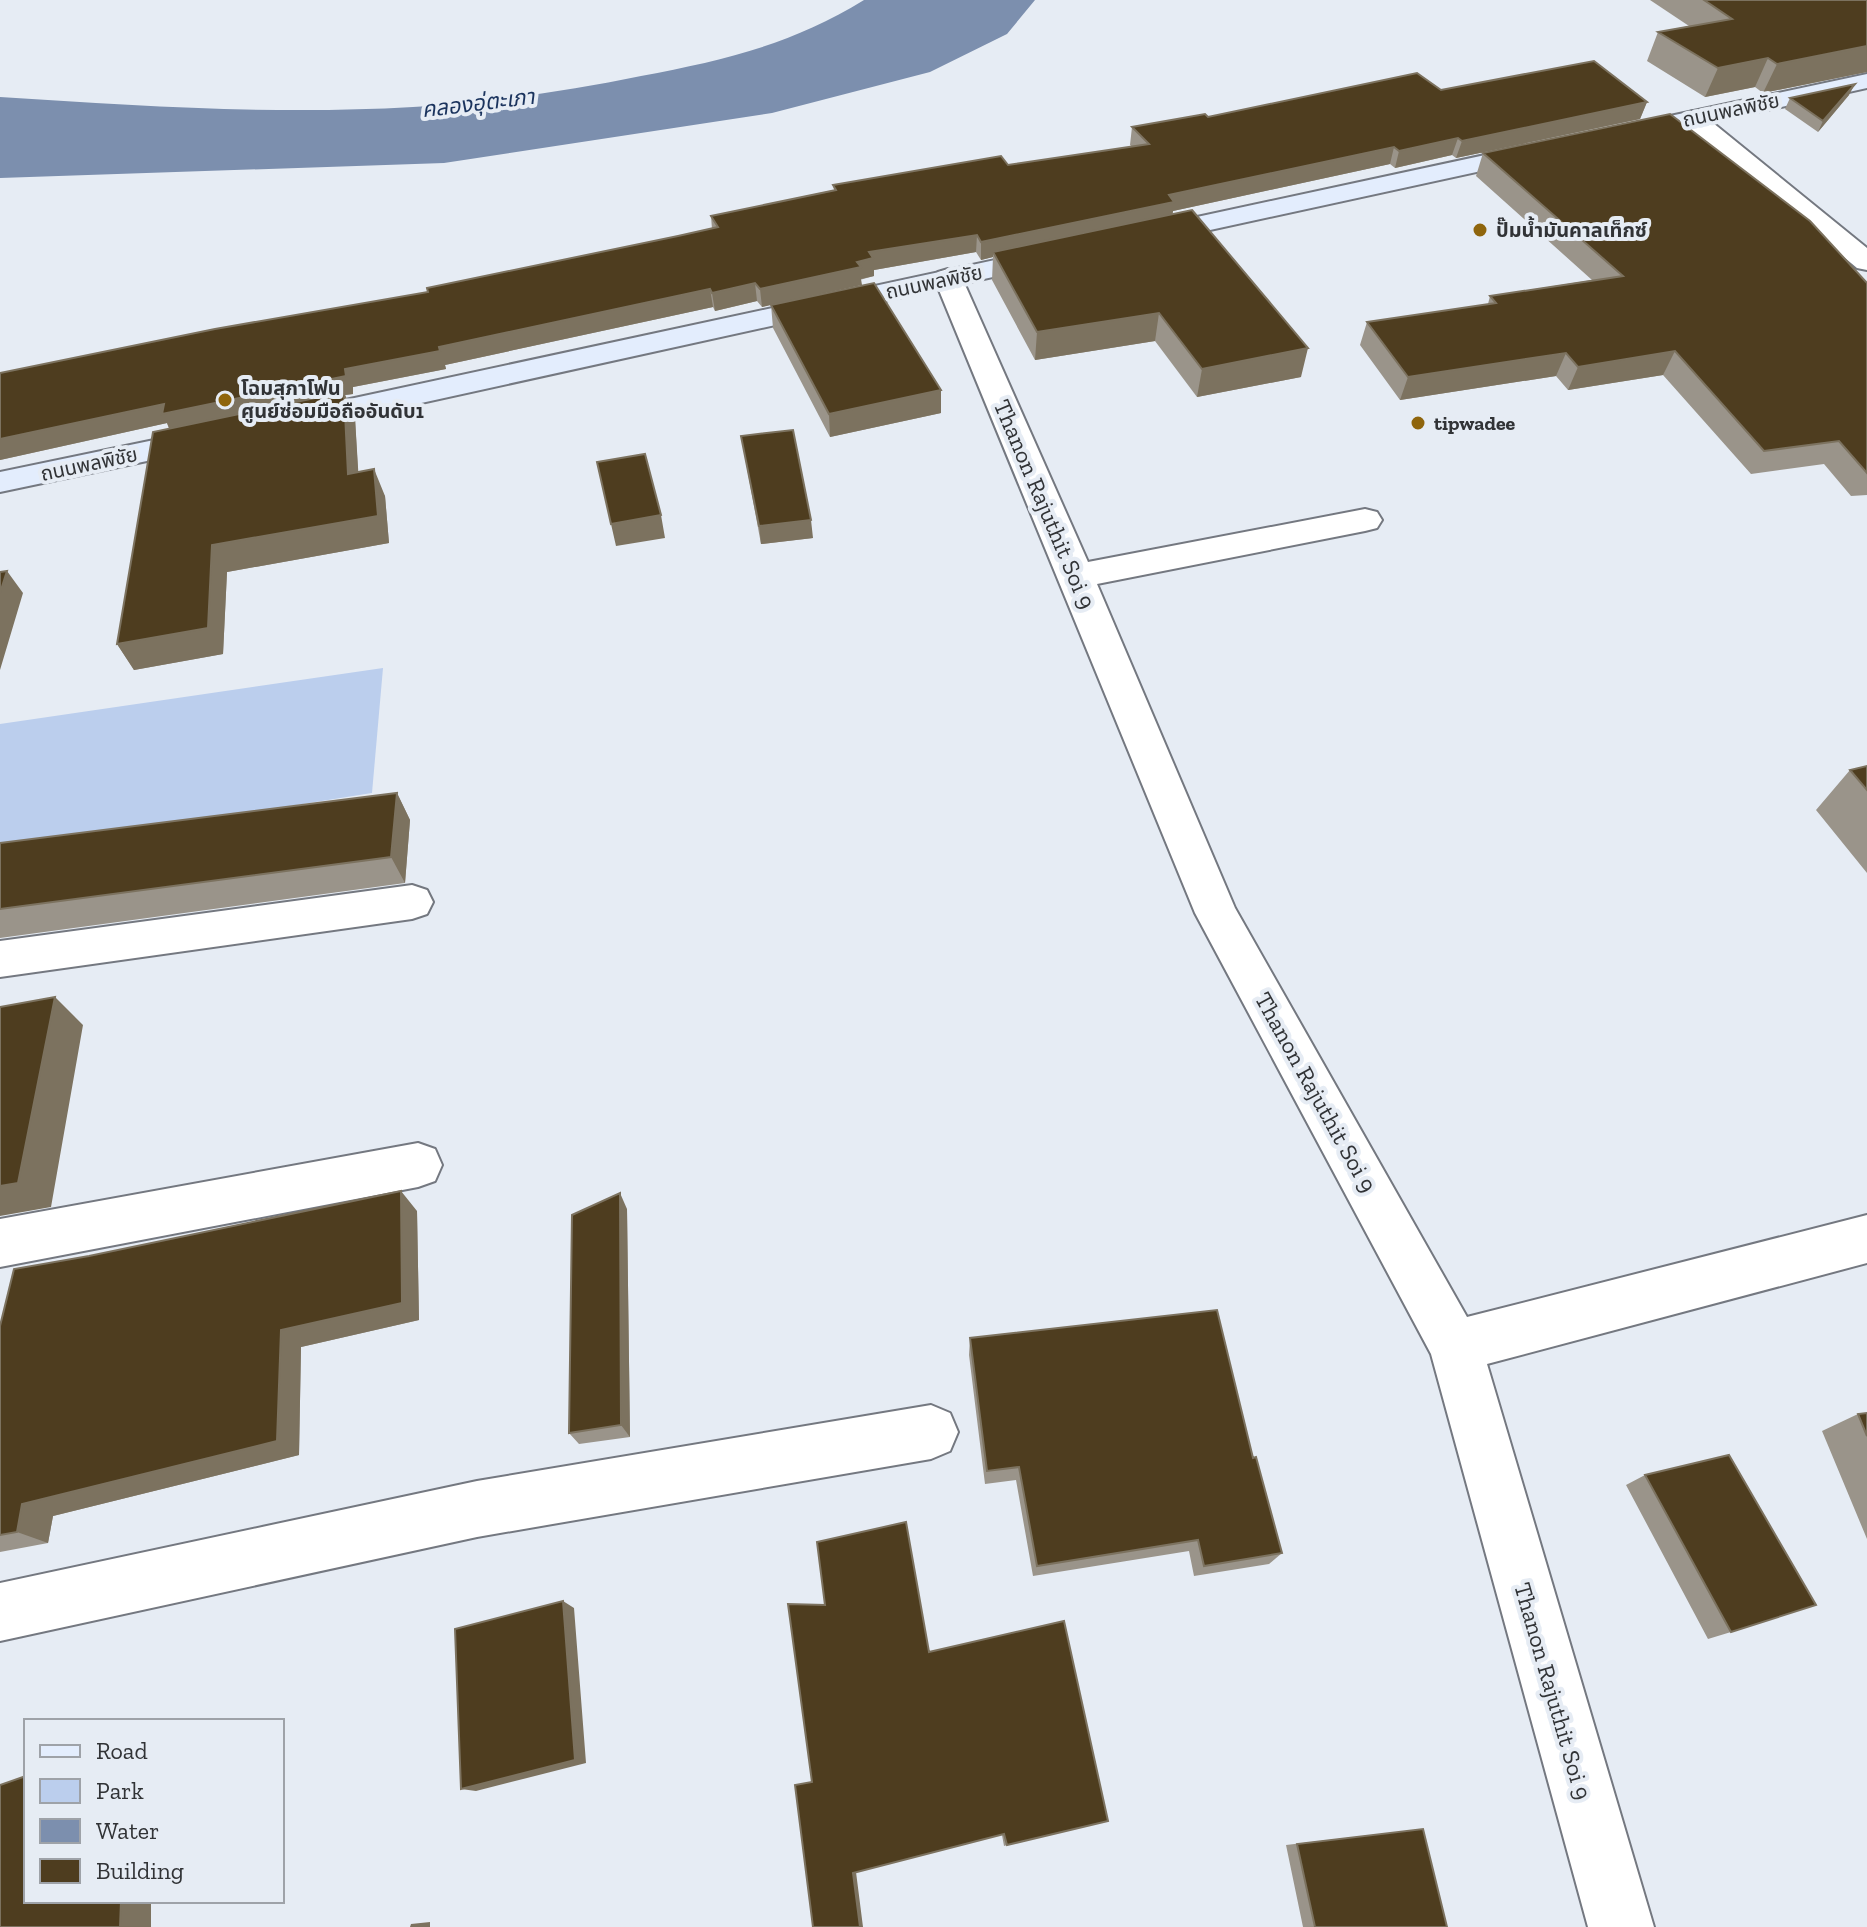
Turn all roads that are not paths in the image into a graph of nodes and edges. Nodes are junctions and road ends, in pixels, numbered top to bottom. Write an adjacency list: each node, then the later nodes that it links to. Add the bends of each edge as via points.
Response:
1 (1867, 81): 2 (street, ถนนพลพิชัย)
2 (1693, 119): 3 (street, ถนนพลพิชัย); 7 (street)
3 (1600, 139)
4 (1569, 145): 5 (street)
5 (1119, 242)
6 (1072, 252): 8 (street, ถนนพลพิชัย)
7 (1867, 262)
8 (948, 278): 9 (street, ถนนพลพิชัย); 13 (street, Thanon Rajuthit Soi 9)
9 (269, 426)
10 (239, 432): 11 (street, ถนนพลพิชัย)
11 (0, 482)
12 (1365, 520): 13 (street)
13 (1076, 576): 19 (street, Thanon Rajuthit Soi 9, via 1216,913)
14 (412, 902): 15 (street)
15 (0, 959)
16 (418, 1165): 18 (street)
17 (1867, 1239): 19 (street)
18 (0, 1243)
19 (1455, 1346): 22 (street, Thanon Rajuthit Soi 9)
20 (931, 1432): 21 (street, via 477,1509)
21 (0, 1612)
22 (1621, 1927)

